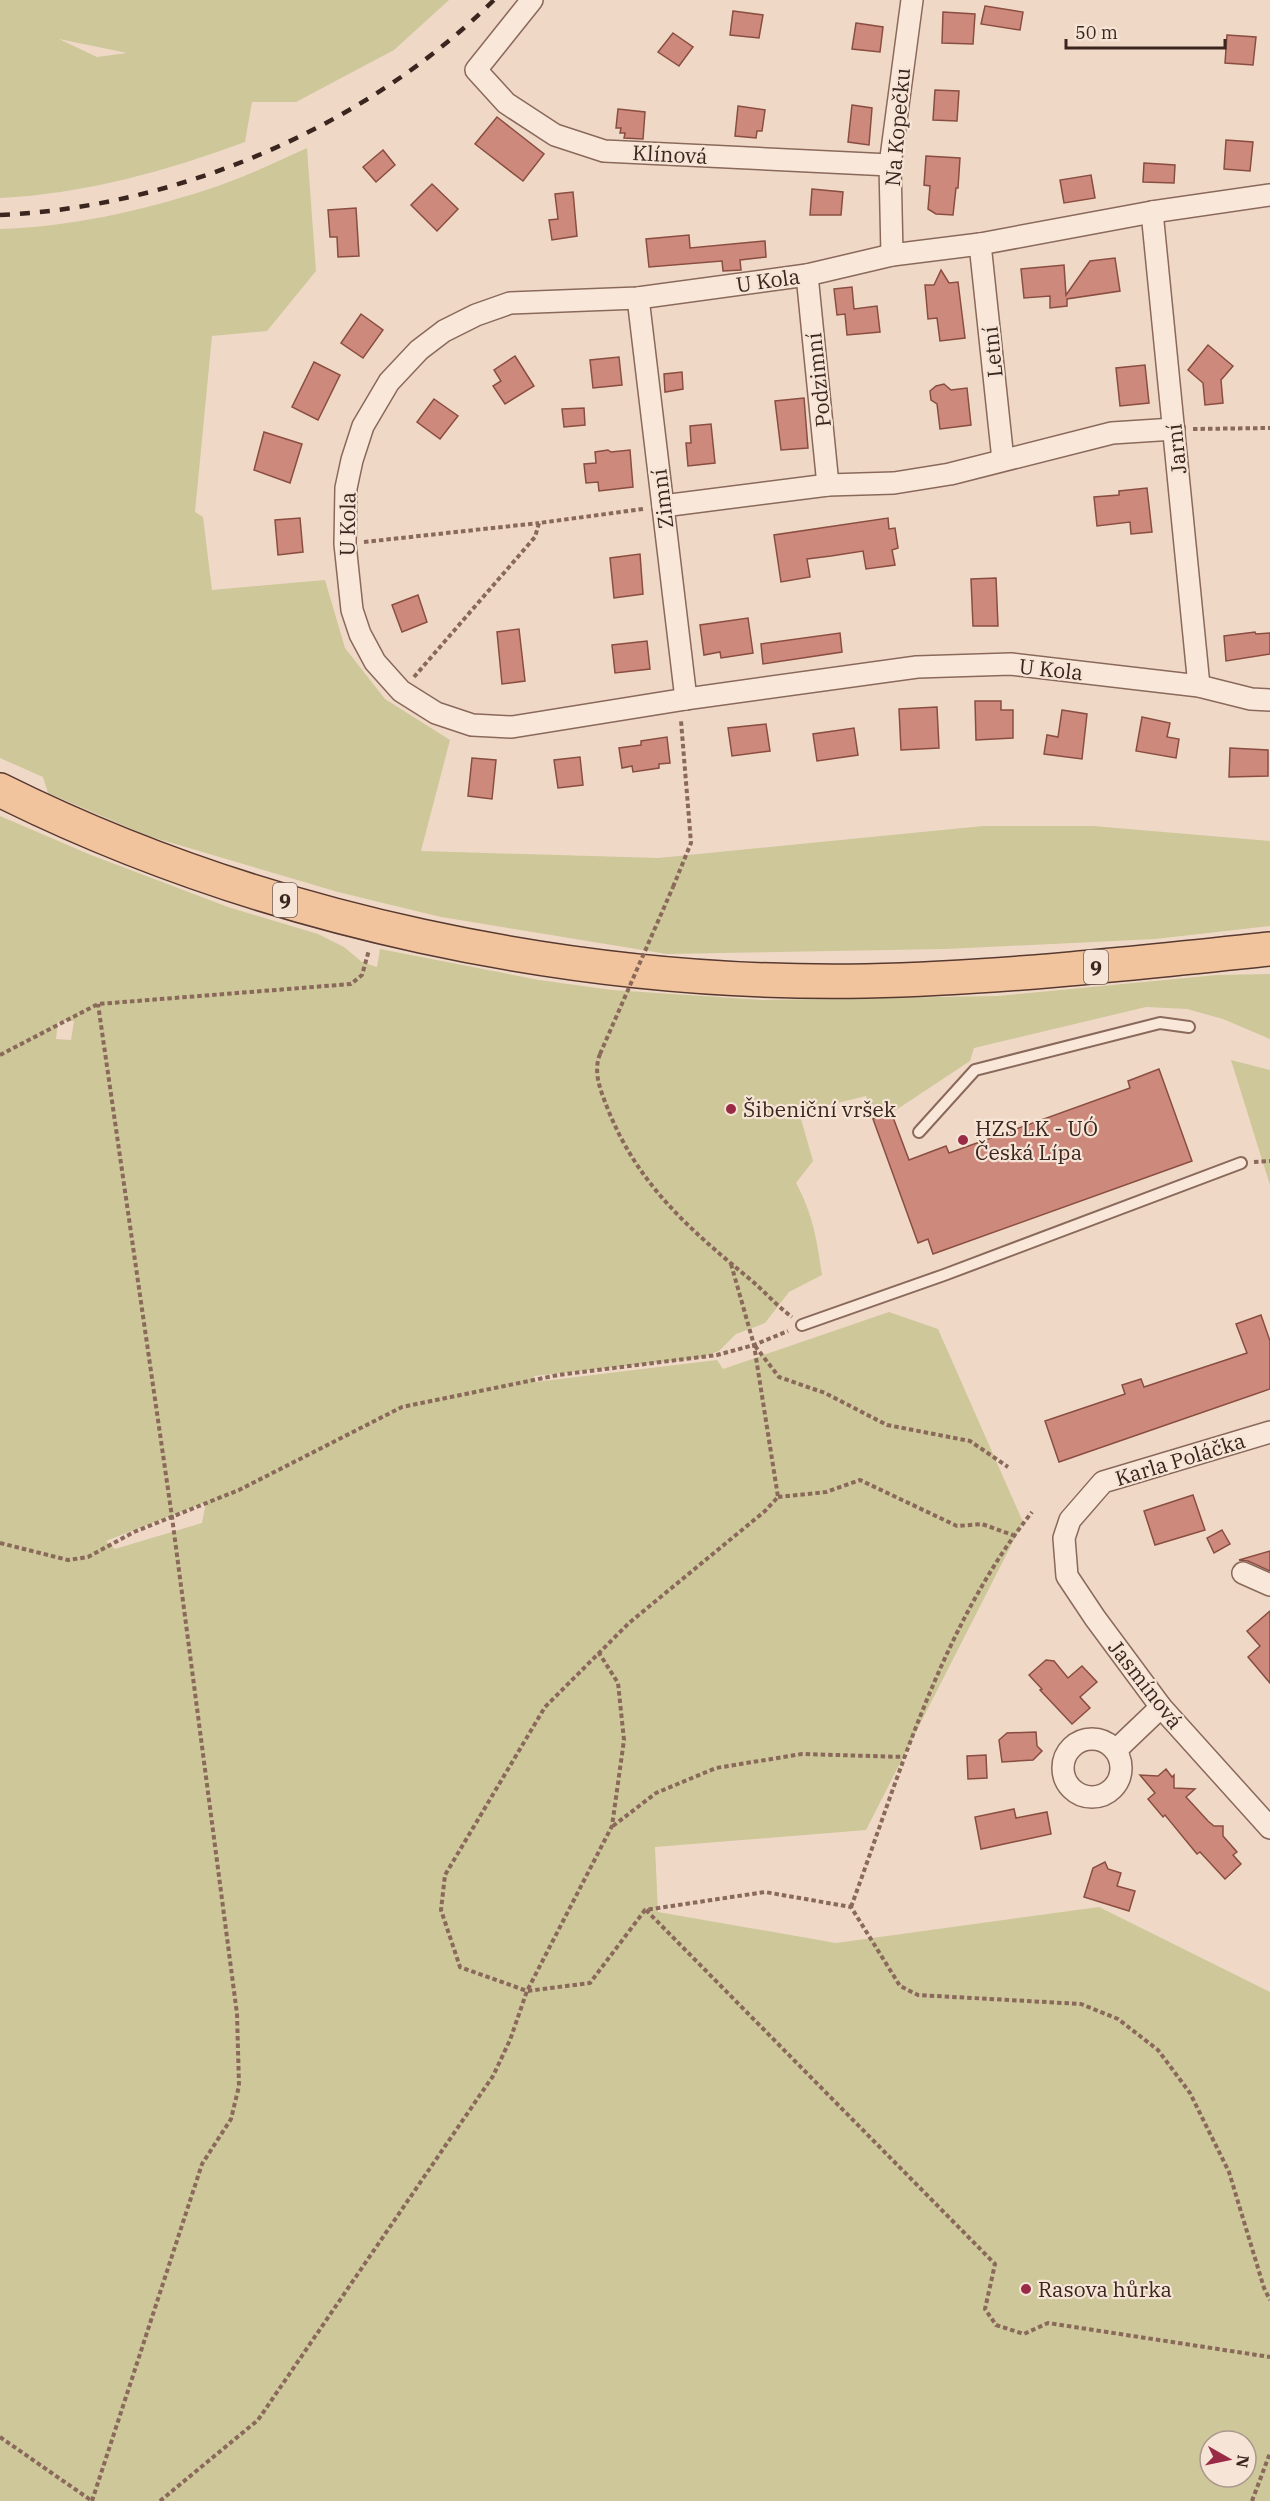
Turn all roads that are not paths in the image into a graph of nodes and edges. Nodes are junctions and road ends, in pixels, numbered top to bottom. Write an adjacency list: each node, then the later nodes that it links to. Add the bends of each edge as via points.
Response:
1 (531, 0): 3 (street, Klínová, via 476,69 506,103 555,135 604,151)
2 (912, 0): 3 (street, Na Kopečku)
3 (890, 165): 7 (street, Na Kopečku)
4 (1270, 195): 5 (street, U Kola)
5 (1152, 212): 6 (street, U Kola); 10 (street, Jarní)
6 (980, 244): 7 (street, U Kola); 11 (street, Letní)
7 (892, 255): 8 (street, U Kola)
8 (807, 275): 9 (street, U Kola); 12 (street, Podzimní)
9 (638, 298): 13 (street, Zimní); 15 (street, U Kola, via 510,303 476,315 419,350 389,382 363,426 352,460 346,488 349,593 360,634 375,662 401,691 435,713 472,725 512,727)
10 (1174, 429): 11 (street, via 1112,433); 14 (street, Jarní)
11 (1003, 460): 12 (street, via 894,483)
12 (828, 485): 13 (street)
13 (663, 506): 15 (street, Zimní)
14 (1199, 686): 15 (street, U Kola, via 999,664 917,667); 16 (street, U Kola, via 1251,699)
15 (687, 699)
16 (1270, 699)
17 (0, 790): 18 (main road, 9, via 170,863 259,892 374,924 496,951 651,973 866,981 1113,966)
18 (1270, 949)
19 (1189, 1028): 20 (lane, via 1160,1023 975,1070)
20 (919, 1132)
21 (1241, 1163): 22 (lane)
22 (802, 1325)
23 (1270, 1432): 24 (street, Karla Poláčka, via 1103,1482)
24 (1070, 1520): 27 (street, Jasmínová, via 1064,1538 1067,1576)
25 (1243, 1573): 26 (street)
26 (1270, 1586)
27 (1161, 1707): 28 (street); 29 (street, Jasmínová)
28 (1116, 1750)
29 (1270, 1828)

